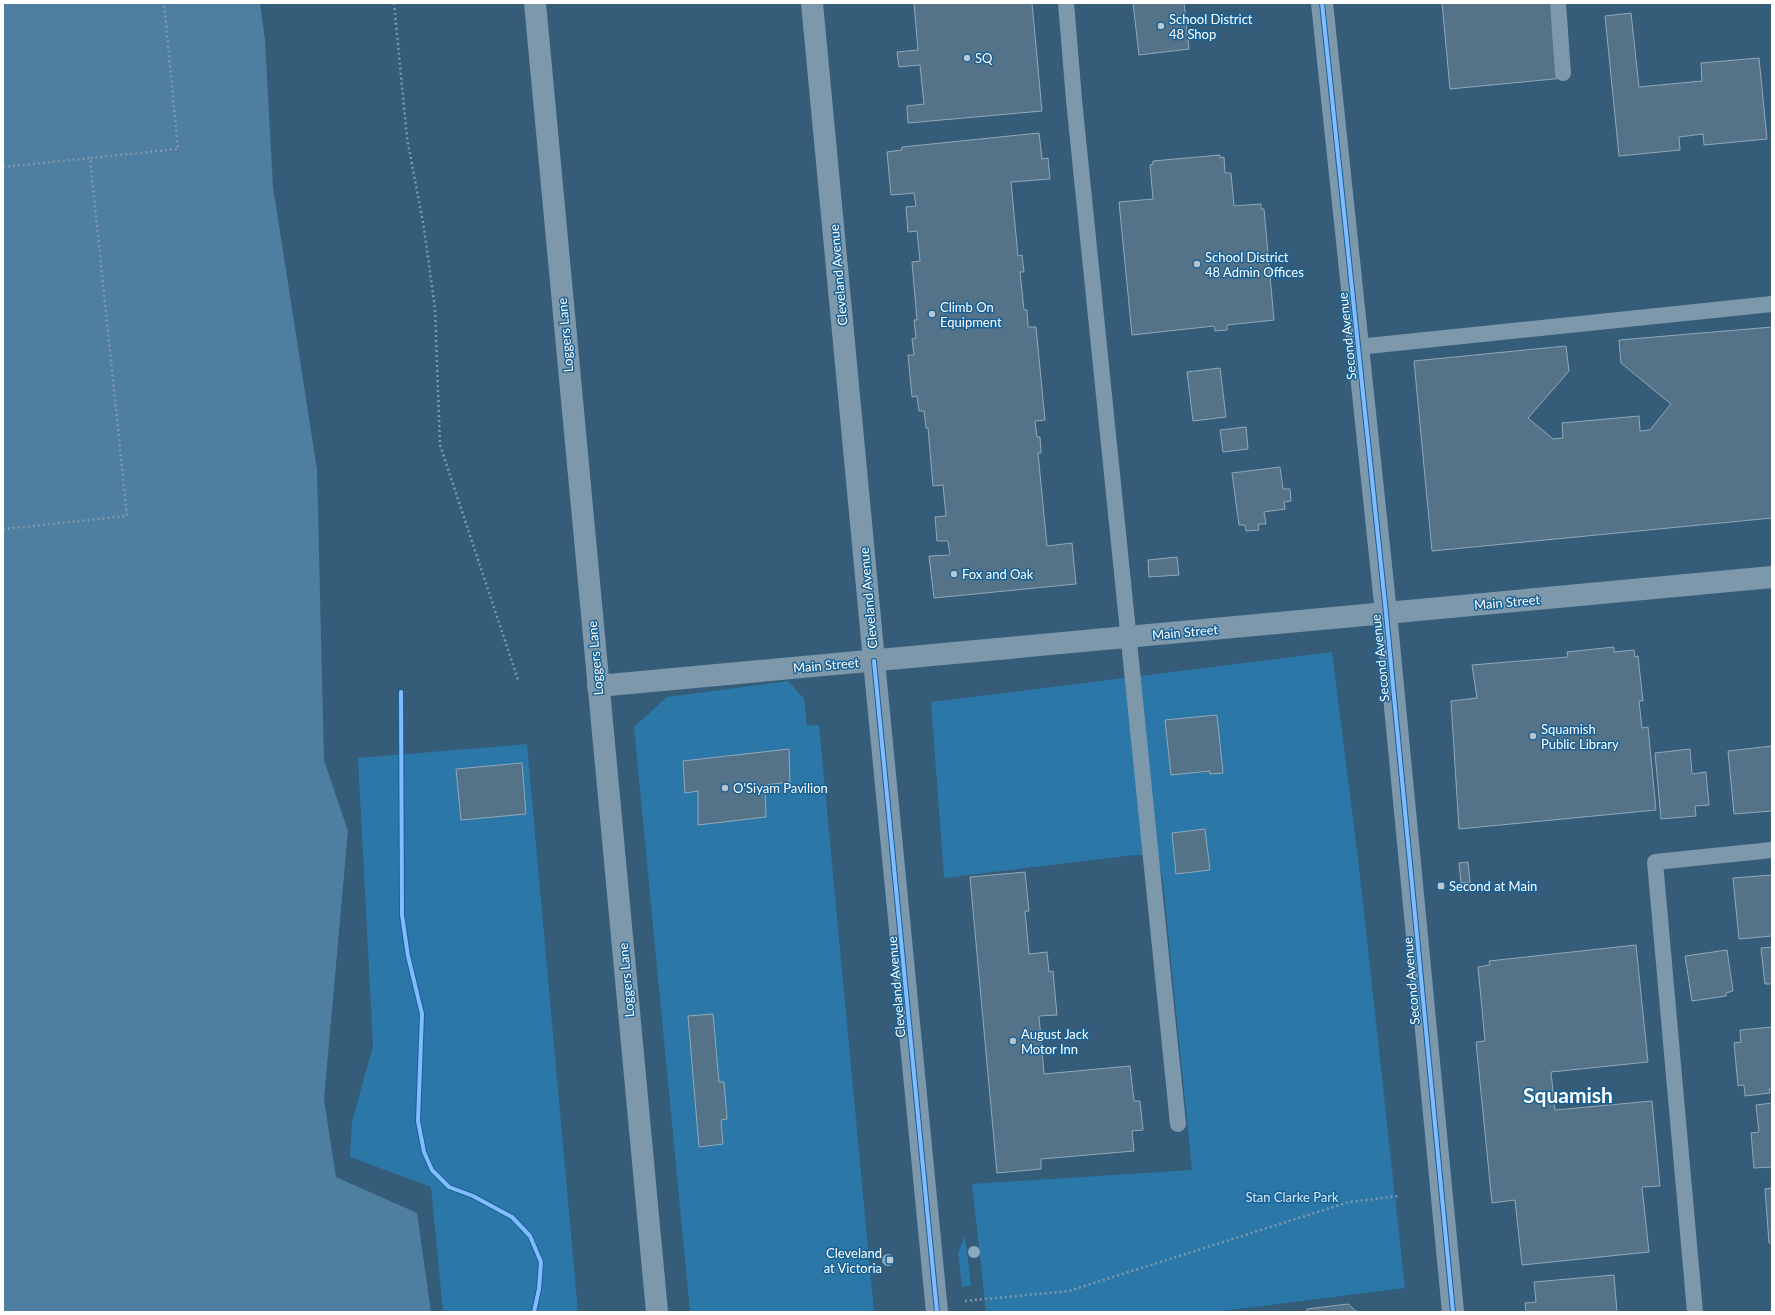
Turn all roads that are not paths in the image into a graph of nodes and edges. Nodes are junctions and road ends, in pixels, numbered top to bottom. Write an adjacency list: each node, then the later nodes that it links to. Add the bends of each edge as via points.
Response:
1 (535, 3): 13 (street, Loggers Lane)
2 (812, 3): 12 (street, Cleveland Avenue)
3 (1066, 3): 11 (lane)
4 (1322, 3): 8 (street, Second Avenue)
5 (1558, 3): 6 (lane)
6 (1563, 73)
7 (1772, 304): 8 (lane)
8 (1358, 347): 10 (street, Second Avenue)
9 (1772, 576): 10 (street, Main Street)
10 (1386, 613): 11 (street, Main Street); 18 (street, Second Avenue)
11 (1130, 637): 12 (street, Main Street); 15 (lane)
12 (874, 661): 13 (street, Main Street); 17 (street, Cleveland Avenue)
13 (598, 686): 16 (street, Loggers Lane)
14 (1772, 850): 19 (lane, via 1655,862)
15 (1178, 1124)
16 (657, 1312)
17 (937, 1312)
18 (1453, 1312)
19 (1695, 1312)

